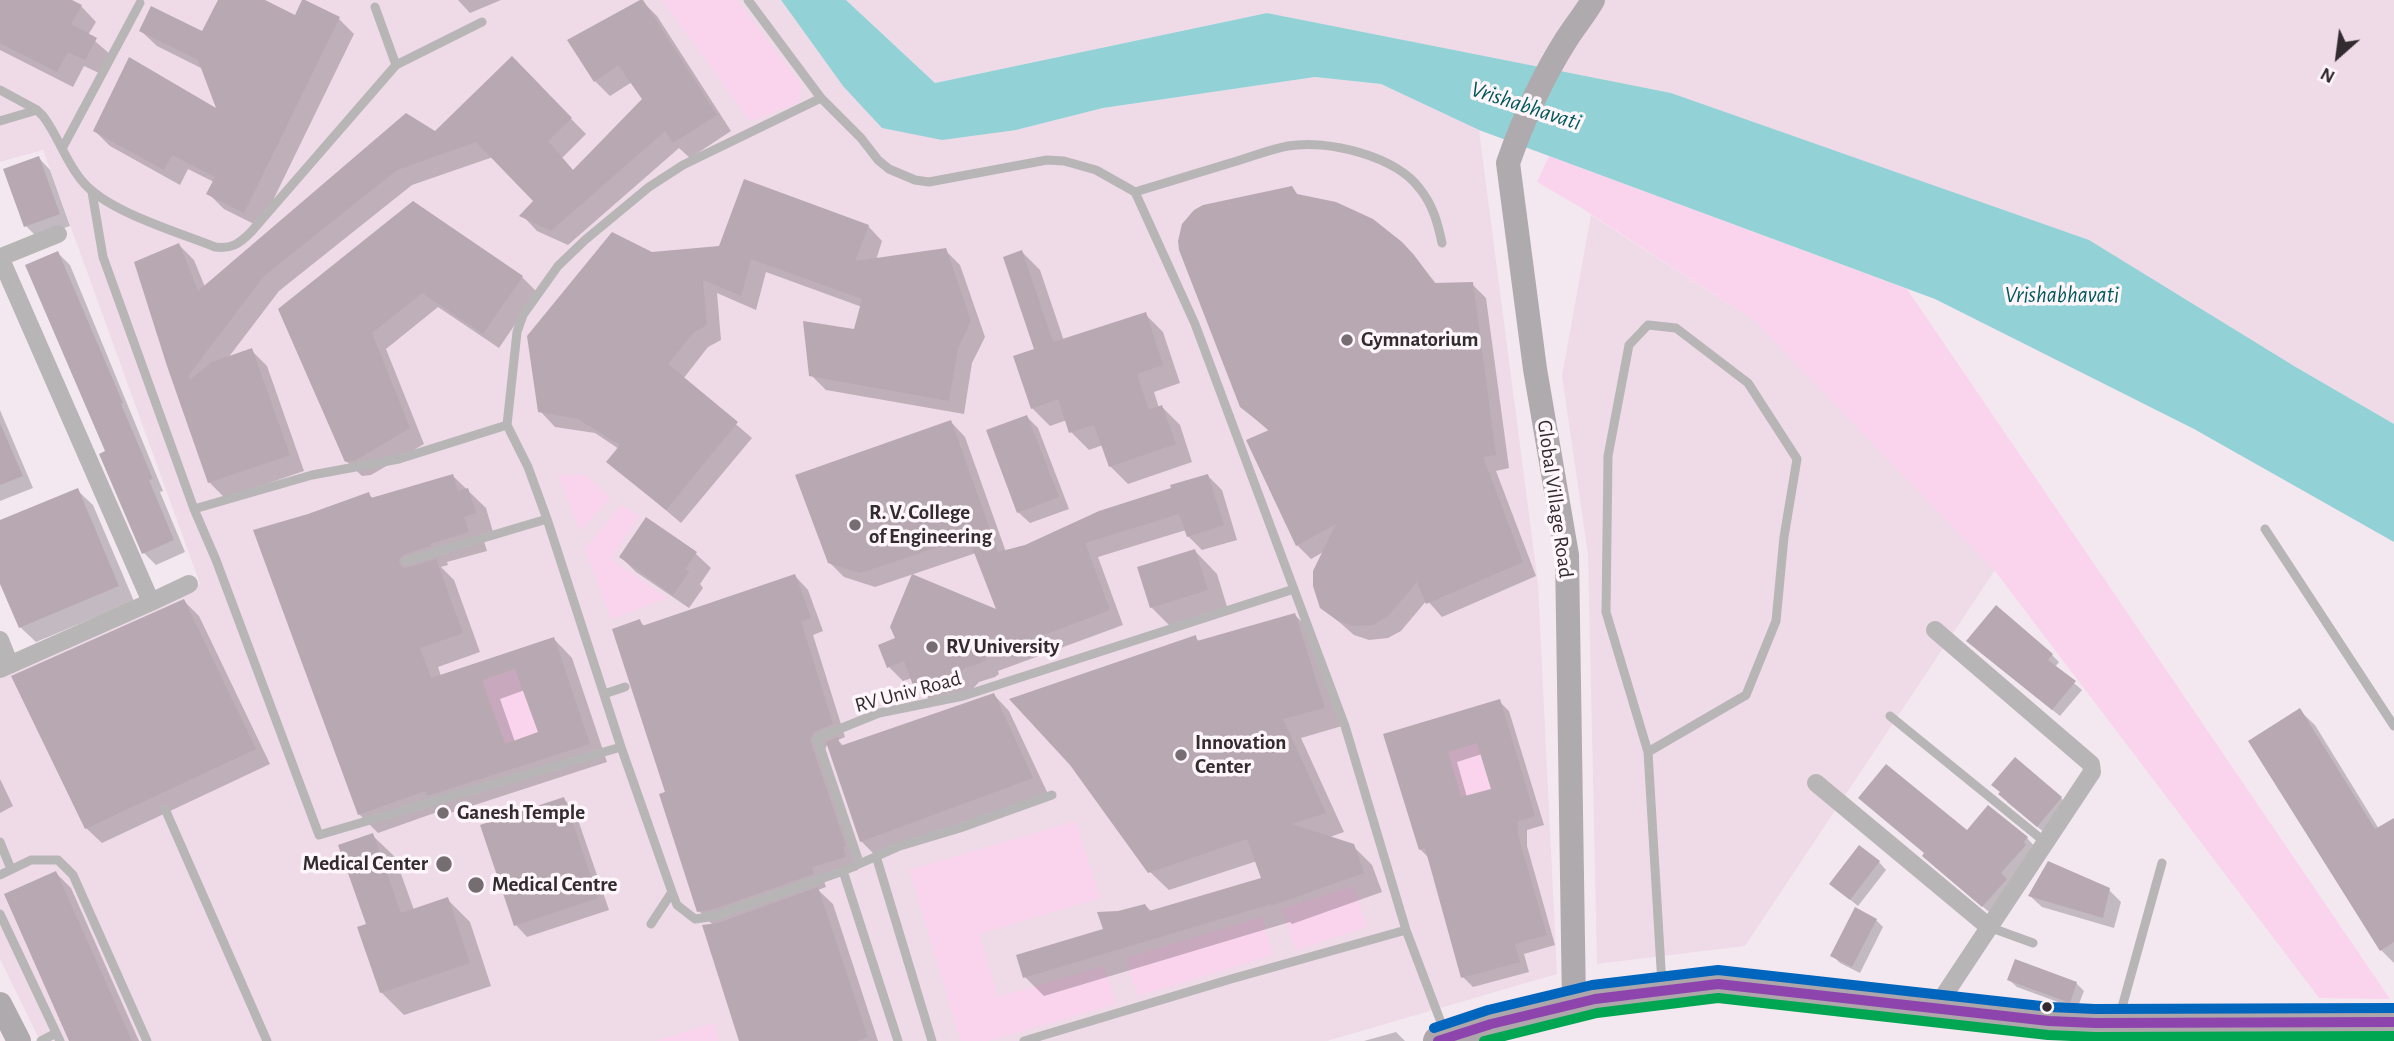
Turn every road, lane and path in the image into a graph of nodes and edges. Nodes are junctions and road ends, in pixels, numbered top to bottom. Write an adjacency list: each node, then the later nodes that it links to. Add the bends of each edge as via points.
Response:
1 (748, 0): 9 (lane)
2 (1604, 0): 5 (street, Global Village Road)
3 (140, 3): 12 (lane)
4 (375, 7): 7 (lane)
5 (1589, 8): 53 (street, Global Village Road, via 1566,39 1518,132 1508,163 1535,369 1567,555)
6 (482, 22): 7 (lane)
7 (396, 65): 13 (lane, via 251,232 228,249 117,208)
8 (0, 90): 10 (lane)
9 (821, 98): 14 (lane, via 878,160 915,180 929,182 1047,160 1096,170); 18 (lane, via 683,165 649,187 558,266 523,315 517,332)
10 (37, 110): 11 (lane); 12 (lane)
11 (0, 121)
12 (63, 147): 13 (lane)
13 (92, 192): 19 (lane, via 103,257)
14 (1135, 192): 16 (lane, via 1289,146 1322,144 1354,151 1402,172 1420,187); 24 (lane, via 1195,324)
15 (58, 233): 17 (street)
16 (1442, 243)
17 (0, 257): 25 (street)
18 (507, 425): 19 (lane, via 399,458 312,475); 20 (lane)
19 (194, 509): 33 (lane, via 319,835)
20 (547, 519): 22 (lane); 30 (lane)
21 (2265, 529): 32 (lane)
22 (407, 561)
23 (189, 584): 25 (street)
24 (1293, 589): 41 (lane, RV Univ Road, via 963,696 879,713 817,738); 50 (lane, via 1345,726)
25 (151, 602): 28 (street)
26 (1935, 630): 39 (street, via 2091,764 2092,772)
27 (0, 640): 28 (street)
28 (5, 667)
29 (625, 687): 30 (lane)
30 (604, 694): 33 (lane)
31 (1890, 716): 39 (lane)
32 (2394, 726)
33 (621, 747): 46 (lane)
34 (1648, 752): 34 (lane, via 1606,612 1608,456 1629,345 1648,325 1676,328 1748,383 1797,459 1776,621 1746,695); 52 (lane)
35 (1816, 783): 49 (street)
36 (1052, 795): 40 (lane)
37 (165, 809): 63 (lane)
38 (0, 842): 43 (lane)
39 (2045, 842): 49 (street)
40 (876, 856): 41 (lane); 65 (lane)
41 (859, 862): 44 (lane)
42 (2162, 863): 57 (lane)
43 (11, 869): 45 (lane); 62 (lane, via 31,860 58,860 73,876)
44 (842, 871): 46 (lane, via 704,919 685,913); 64 (lane)
45 (0, 875)
46 (671, 892): 48 (lane)
47 (0, 914): 58 (lane)
48 (651, 924)
49 (1989, 927): 51 (lane); 54 (street)
50 (1406, 930): 59 (lane); 66 (lane)
51 (2033, 943)
52 (1662, 991): 53 (highway); 54 (highway, via 1718,984)
53 (1574, 1004): 59 (highway)
54 (1935, 1009): 57 (highway)
55 (2, 1013): 60 (street)
56 (2394, 1022): 57 (highway)
57 (2103, 1029)
58 (58, 1037): 61 (lane)
59 (1443, 1040)
60 (19, 1041)
61 (41, 1041)
62 (147, 1041)
63 (267, 1041)
64 (898, 1041)
65 (932, 1041)
66 (1024, 1041)

